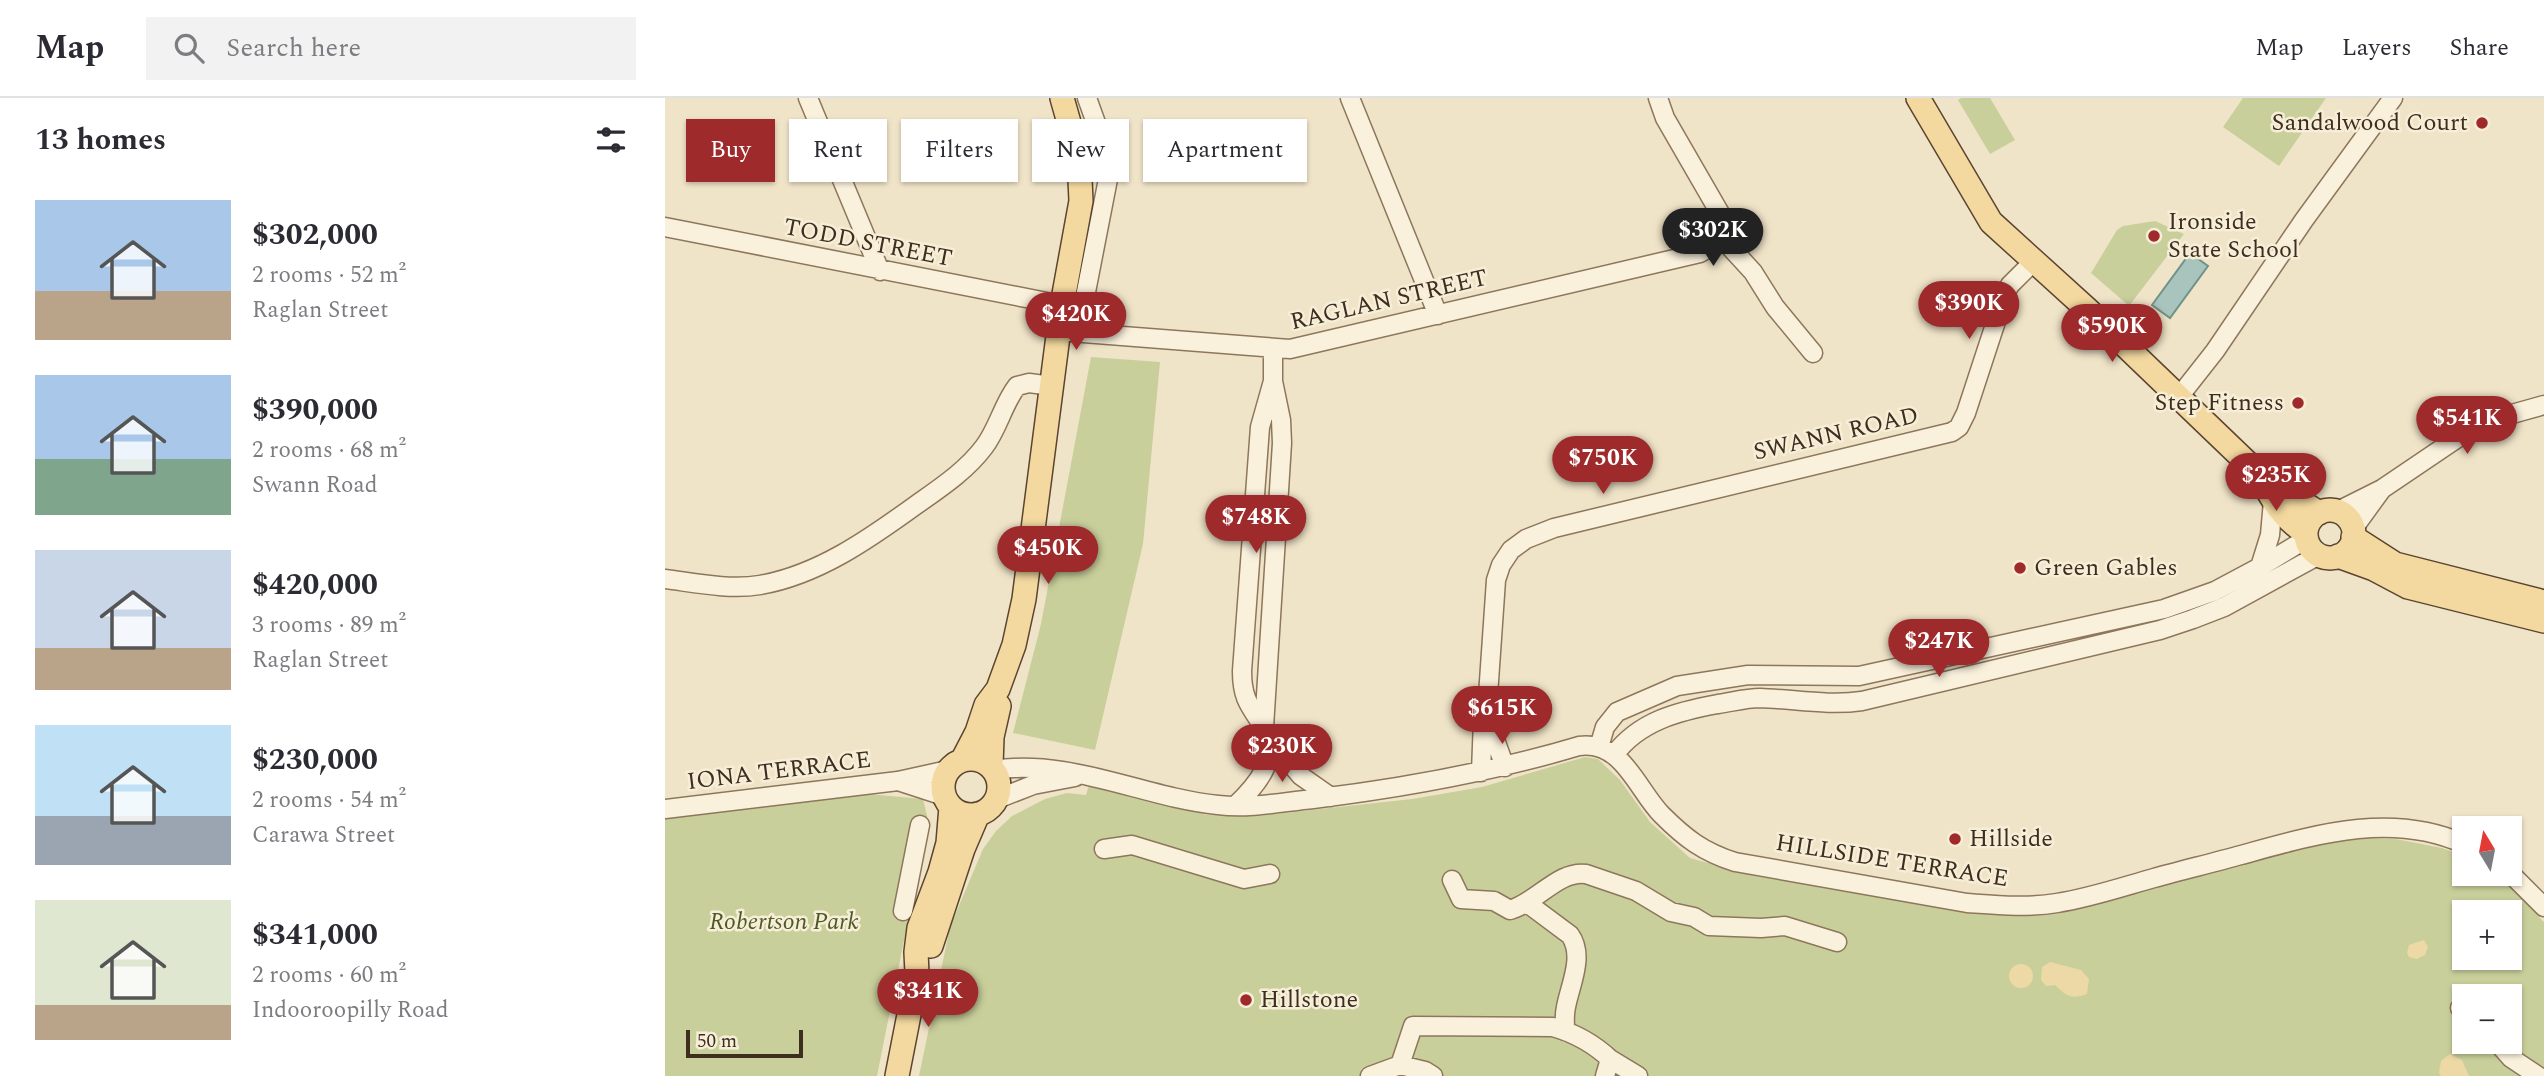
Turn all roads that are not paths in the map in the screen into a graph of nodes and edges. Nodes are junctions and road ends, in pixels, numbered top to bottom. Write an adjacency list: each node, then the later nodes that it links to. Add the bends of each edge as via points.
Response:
1 (808, 98): 13 (street)
2 (1062, 98): 14 (main road, via 1080,158 1081,190)
3 (1087, 98): 16 (street, via 1105,148 1108,179)
4 (1350, 98): 15 (street)
5 (1645, 98): 9 (street)
6 (1658, 98): 9 (street)
7 (1918, 98): 12 (main road, via 1991,222)
8 (2393, 98): 21 (street)
9 (1665, 118): 11 (street, via 1716,205)
10 (665, 227): 13 (street, TODD STREET)
11 (1720, 236): 15 (street, RAGLAN STREET, via 1700,253); 18 (street)
12 (2034, 261): 21 (main road); 32 (street, SWANN ROAD, via 2005,294 1966,413 1952,432 1555,528 1516,546 1503,561 1495,586)
13 (880, 271): 14 (street, TODD STREET)
14 (1062, 305): 16 (main road)
15 (1438, 315): 17 (street, RAGLAN STREET, via 1295,349)
16 (1068, 332): 17 (street, RAGLAN STREET); 20 (main road)
17 (1273, 348): 19 (street)
18 (1813, 354)
19 (1273, 381): 33 (street, via 1282,443); 33 (street, via 1260,427 1242,671 1247,702)
20 (1052, 386): 28 (street, via 1017,386 988,441 971,462 852,549 761,585 728,587); 31 (main road, via 1023,610)
21 (2178, 398): 23 (main road)
22 (2544, 405): 25 (street, via 2494,419 2459,438)
23 (2261, 476): 24 (main road); 25 (main road)
24 (2273, 501): 26 (main road); 27 (street, via 2270,535)
25 (2341, 522): 26 (main road, via 2348,548); 26 (main road, via 2309,521); 29 (main road, via 2395,564)
26 (2318, 546): 27 (street); 30 (main road, via 2408,587); 34 (street, via 2224,607 2160,630 1862,701 1753,699 1684,711 1652,723)
27 (2260, 567): 34 (street, via 2215,591 2164,609 1877,673 1748,675 1681,685 1617,712 1605,727)
28 (665, 579)
29 (2544, 602)
30 (2544, 621)
31 (998, 689): 35 (main road); 37 (main road)
32 (1487, 710): 36 (street, SWANN ROAD); 38 (street, SWANN ROAD, via 1482,725)
33 (1265, 732): 41 (street, via 1301,776); 44 (street, via 1268,760 1263,775)
34 (1606, 751): 36 (street, via 1579,746); 48 (street, HILLSIDE TERRACE, via 1661,813 1711,855 1967,903 2054,903 2354,828 2424,831)
35 (956, 765): 37 (main road, via 982,761); 40 (street, IONA TERRACE); 43 (main road, via 944,778)
36 (1505, 767): 38 (street)
37 (992, 768): 39 (street, via 1048,767); 42 (main road, via 999,784)
38 (1482, 772): 41 (street)
39 (1082, 775): 42 (street, via 1033,785); 44 (street, via 1197,802)
40 (898, 781): 43 (street, IONA TERRACE); 45 (street, IONA TERRACE)
41 (1331, 797): 44 (street)
42 (996, 799): 46 (main road)
43 (947, 802): 46 (main road, via 969,815); 54 (main road, via 948,843)
44 (1235, 806)
45 (665, 809)
46 (978, 814): 54 (main road)
47 (921, 825): 52 (street)
48 (2452, 840)
49 (1104, 849): 50 (street, via 1132,845 1244,879)
50 (1270, 874)
51 (1451, 880): 55 (street, via 1461,899 1494,901 1510,910)
52 (910, 882): 54 (street); 57 (street)
53 (2522, 886): 56 (street)
54 (940, 891): 63 (main road, via 929,953 917,974)
55 (1528, 903): 58 (street, via 1563,877 1578,872 1636,891 1671,912 1695,917 1709,926 1785,926); 59 (street, via 1574,940)
56 (2544, 907)
57 (903, 911)
58 (1837, 942)
59 (1565, 1031): 61 (street, via 1553,1027 1413,1026); 62 (street, via 1601,1050)
60 (2507, 1054): 67 (street)
61 (1400, 1065): 64 (street); 65 (street)
62 (1607, 1068): 66 (street)
63 (897, 1076)
64 (1370, 1076)
65 (1433, 1076)
66 (1638, 1076)
67 (2537, 1076)

